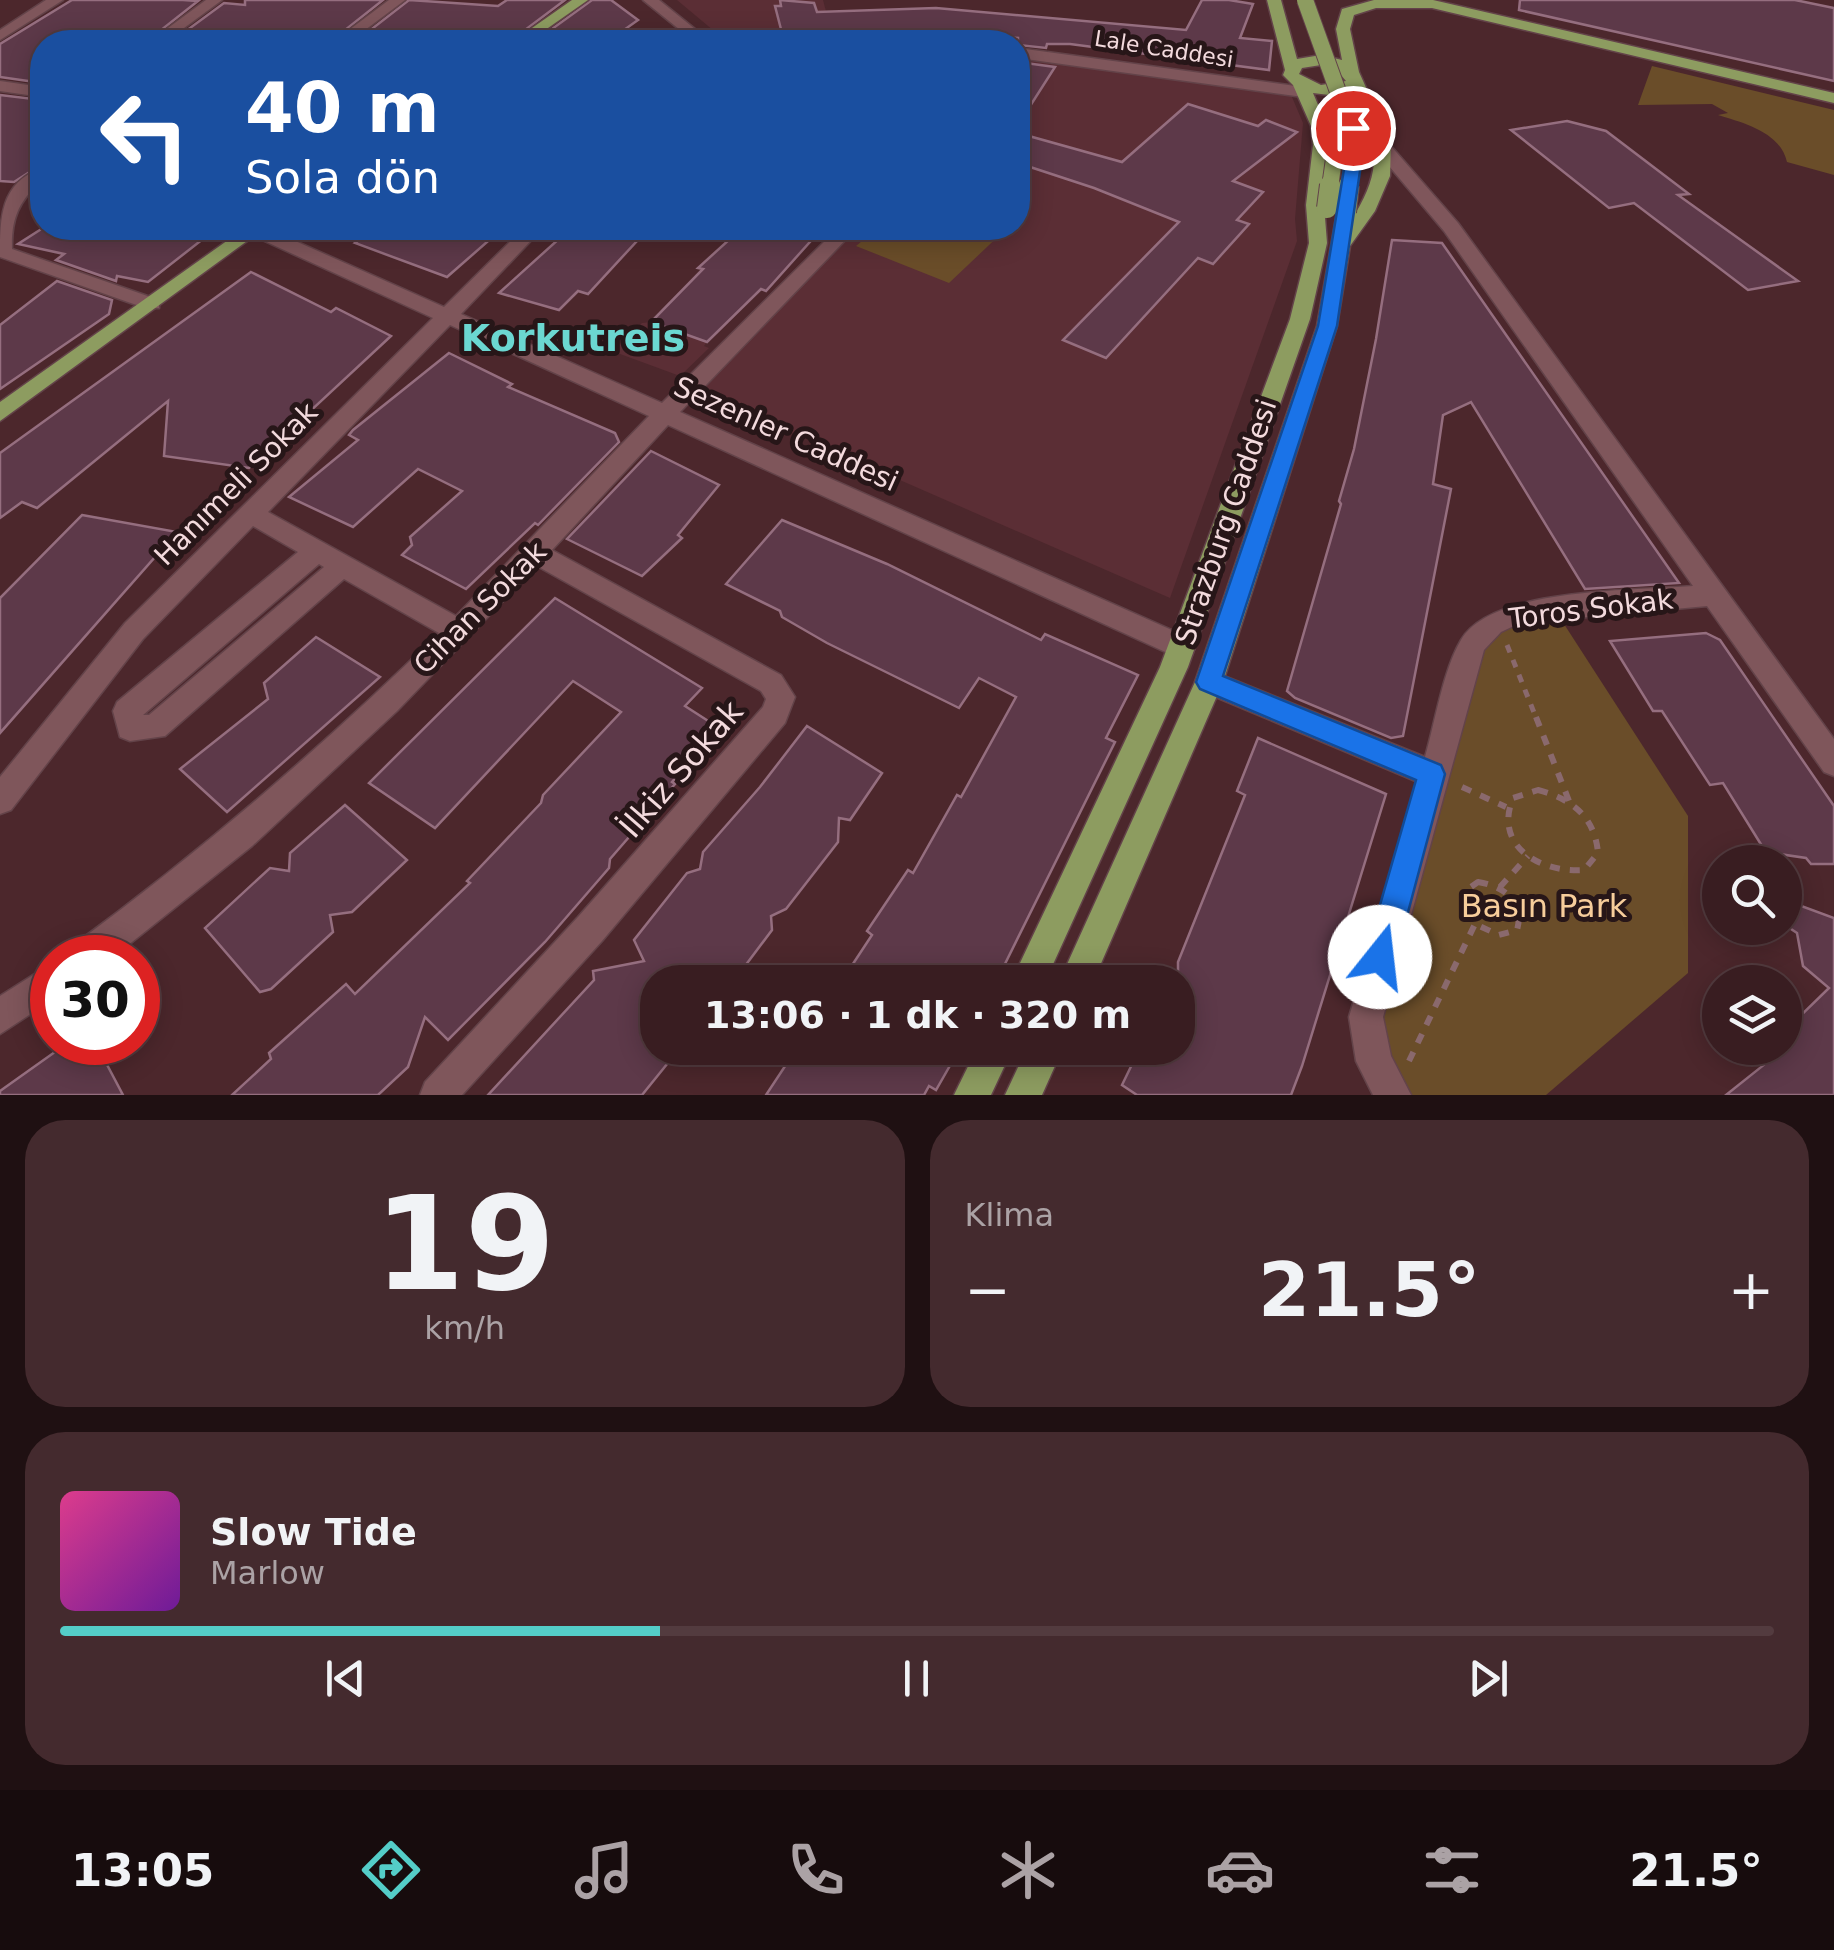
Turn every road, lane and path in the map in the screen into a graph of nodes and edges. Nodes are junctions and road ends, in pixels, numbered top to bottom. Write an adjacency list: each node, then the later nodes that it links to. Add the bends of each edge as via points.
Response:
1 (56, 0): 15 (street)
2 (215, 0): 11 (street)
3 (398, 0): 12 (street)
4 (581, 0): 13 (main road)
5 (650, 0): 14 (street)
6 (1274, 0): 18 (main road, Strazburg Caddesi)
7 (1288, 0): 25 (main road, bridge, via 1337,127)
8 (1305, 0): 25 (main road, bridge, via 1353,128 1355,151)
9 (1415, 0): 10 (main road)
10 (1444, 3): 17 (main road, via 1375,4 1346,12 1343,29); 20 (main road); 22 (main road)
11 (173, 30)
12 (357, 30)
13 (537, 30)
14 (689, 30)
15 (0, 36)
16 (1030, 53): 18 (street, Lale Caddesi)
17 (1354, 75): 18 (main road, via 1349,87 1332,90); 18 (main road, via 1340,64 1302,61); 23 (main road)
18 (1298, 81): 30 (main road, Strazburg Caddesi, via 1320,135 1315,206)
19 (0, 86): 21 (street)
20 (1834, 88)
21 (30, 90)
22 (1834, 98)
23 (1384, 149): 30 (main road, Strazburg Caddesi, via 1361,222); 39 (street, Toros Sokak, via 1451,227)
24 (30, 182): 31 (street, via 9,203 3,252)
25 (1337, 210): 30 (main road)
26 (239, 240): 31 (main road)
27 (281, 240): 32 (street, Sezenler Caddesi)
28 (522, 240): 32 (street, Hanımeli Sokak)
29 (836, 240): 34 (street, Cihan Sokak)
30 (1329, 244): 42 (main road, Strazburg Caddesi); 43 (main road, Strazburg Caddesi, via 1327,326)
31 (152, 304): 33 (main road)
32 (449, 316): 34 (street, Sezenler Caddesi); 35 (street, Hanımeli Sokak)
33 (0, 413)
34 (665, 413): 37 (street, Cihan Sokak); 42 (street, Sezenler Caddesi)
35 (248, 512): 36 (street); 46 (street, Hanımeli Sokak, via 134,632)
36 (317, 551): 38 (street); 38 (street, via 126,711 130,728 155,727)
37 (537, 554): 41 (street, Cihan Sokak); 60 (street, İlkiz Sokak, via 771,683 781,697 775,714 590,929)
38 (343, 566): 41 (street)
39 (1712, 595): 40 (street, Toros Sokak, via 1553,607); 44 (street, Toros Sokak)
40 (1497, 619): 45 (street, Toros Sokak, via 1470,647); 47 (path)
41 (459, 631): 52 (street, Cihan Sokak, via 339,749)
42 (1182, 646): 53 (main road, Strazburg Caddesi)
43 (1209, 682): 45 (street); 54 (main road, Strazburg Caddesi)
44 (1834, 764)
45 (1432, 774): 48 (path); 59 (street, Toros Sokak, via 1366,1018 1374,1061)
46 (0, 800)
47 (1569, 801): 48 (path, via 1524,792); 49 (path, via 1598,840 1593,863 1556,871)
48 (1507, 807): 49 (path, via 1509,832)
49 (1528, 856): 50 (path)
50 (1500, 887): 51 (path, via 1478,882 1466,890 1464,906); 51 (path, via 1518,906 1517,930 1492,935)
51 (1475, 924): 59 (path)
52 (117, 935)
53 (1036, 965)
54 (1084, 965)
55 (30, 996): 56 (street)
56 (0, 1017)
57 (987, 1065): 61 (main road)
58 (1037, 1065): 62 (main road)
59 (1397, 1086)
60 (438, 1095)
61 (972, 1095)
62 (1023, 1095)

